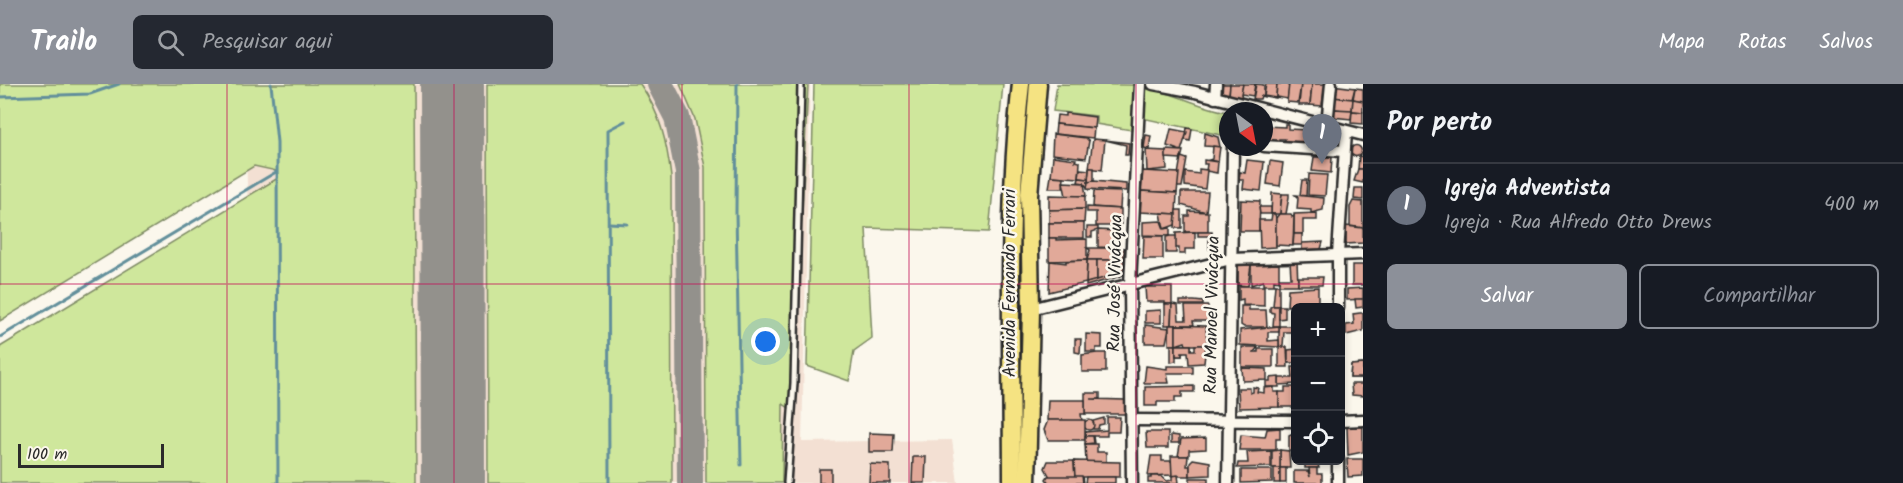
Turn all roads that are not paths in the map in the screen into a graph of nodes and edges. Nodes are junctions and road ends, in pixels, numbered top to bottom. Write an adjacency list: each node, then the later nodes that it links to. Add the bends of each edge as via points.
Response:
1 (801, 84): 30 (lane, via 794,383)
2 (1021, 84): 23 (main road, Avenida Fernando Ferrari, via 1014,148)
3 (1038, 84): 22 (main road, Avenida Fernando Ferrari, via 1029,195)
4 (1140, 84): 20 (street, Rua José Vivácqua)
5 (1153, 84): 8 (street)
6 (1216, 84): 8 (street)
7 (1331, 84): 11 (street)
8 (1215, 98): 9 (street)
9 (1224, 102)
10 (1273, 114): 11 (street)
11 (1327, 125): 12 (street)
12 (1346, 132): 13 (street); 15 (street)
13 (1363, 135)
14 (1273, 147): 15 (street)
15 (1344, 151): 17 (street)
16 (1233, 156): 19 (street, Rua Manoel Vivácqua)
17 (1338, 254): 18 (street); 19 (street); 21 (street)
18 (1363, 254)
19 (1230, 260): 20 (street); 25 (street, Rua Manoel Vivácqua)
20 (1130, 285): 22 (street); 24 (street, Rua José Vivácqua)
21 (1338, 303)
22 (1031, 309): 23 (main road); 32 (main road, Avenida Fernando Ferrari)
23 (1011, 332): 31 (main road, Avenida Fernando Ferrari)
24 (1132, 420): 25 (street); 33 (street, Rua José Vivácqua)
25 (1227, 420): 27 (street); 34 (street, Rua Manoel Vivácqua)
26 (1363, 420): 28 (street)
27 (1291, 421)
28 (1345, 421)
29 (1338, 465): 35 (street)
30 (787, 483)
31 (1012, 483)
32 (1028, 483)
33 (1132, 483)
34 (1228, 483)
35 (1338, 483)

